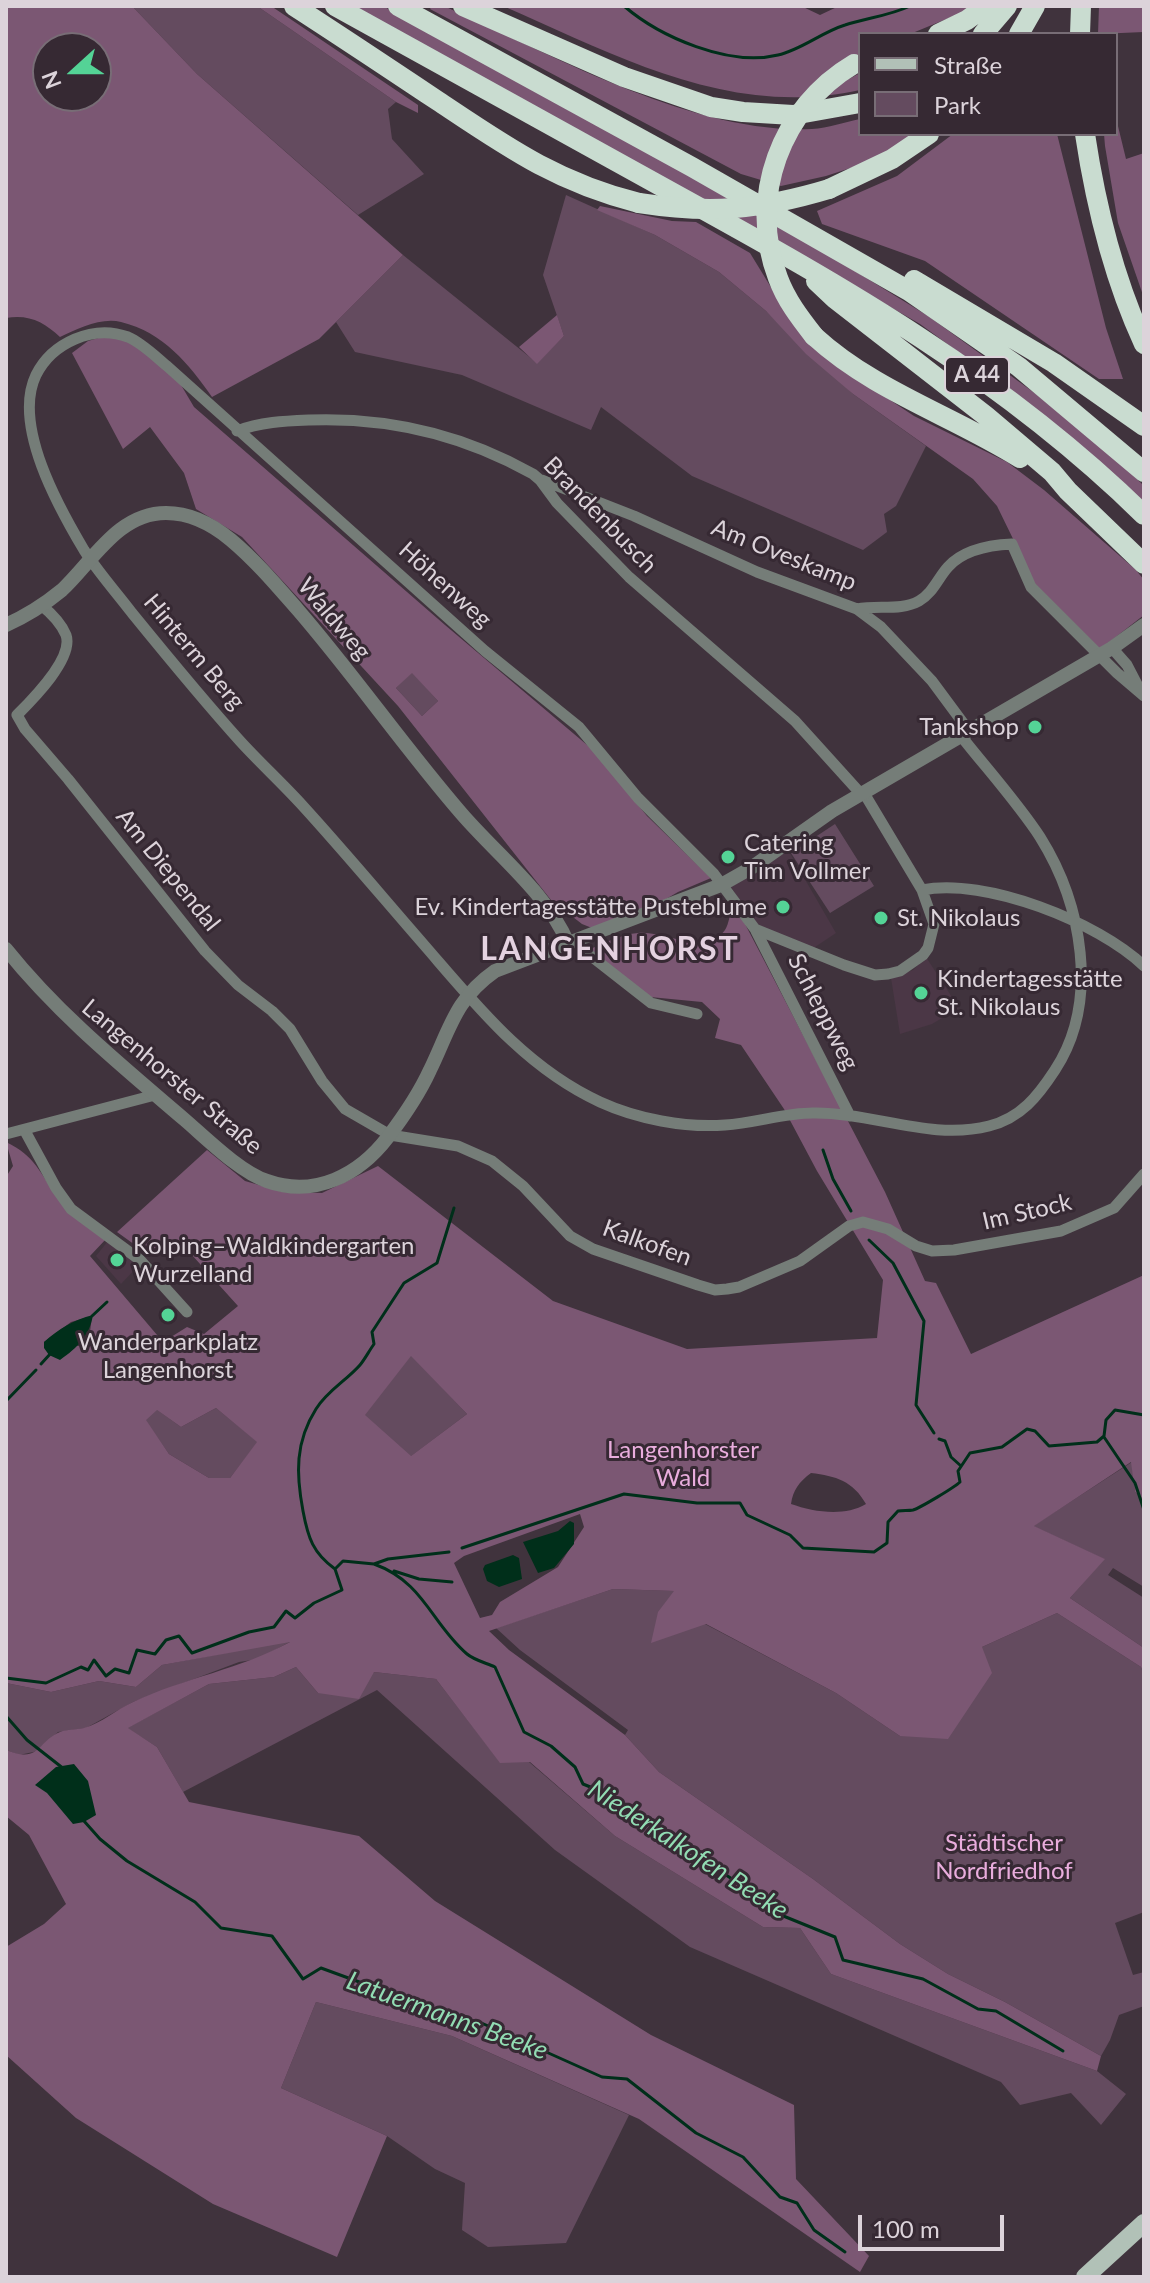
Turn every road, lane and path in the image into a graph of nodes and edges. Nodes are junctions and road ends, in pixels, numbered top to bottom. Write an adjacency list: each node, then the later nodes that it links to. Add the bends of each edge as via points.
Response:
1 (294, 6): 15 (highway, bridge, via 551,173 639,203 751,208 829,189)
2 (335, 6): 18 (highway, A 44)
3 (398, 6): 17 (highway, A 44)
4 (463, 6): 14 (highway, via 624,77 711,107 793,115)
5 (986, 6): 9 (highway)
6 (1007, 6): 10 (highway)
7 (1035, 6): 11 (highway)
8 (1081, 6): 12 (highway)
9 (942, 32)
10 (985, 32)
11 (1020, 32)
12 (1080, 32)
13 (857, 63): 25 (highway, bridge, via 826,83 805,106 782,142 769,182 766,223 774,266 790,302 814,336 866,377 994,442)
14 (858, 103)
15 (926, 136)
16 (1085, 136): 20 (highway, via 1111,259)
17 (808, 232): 21 (highway, via 861,251 959,306); 23 (highway, A 44, via 994,348)
18 (793, 258): 25 (highway, via 834,298 986,416); 26 (highway, A 44, via 1002,393)
19 (122, 335): 22 (street, Höhenweg, via 153,354); 27 (street, Hinterm Berg, via 93,333 64,345 43,364 31,389 31,427 39,456 59,506)
20 (1144, 344)
21 (1144, 426)
22 (237, 431): 24 (street, Brandenbusch, via 295,420 395,424 464,442); 37 (street, Höhenweg, via 485,651 579,727)
23 (1144, 472)
24 (540, 480): 30 (street, Am Oveskamp); 36 (street, Brandenbusch, via 629,577 795,721)
25 (1068, 491): 28 (highway)
26 (1144, 515)
27 (90, 559): 29 (street, Waldweg); 41 (street, Waldweg, via 126,524 163,513 195,518 229,538 354,675 461,814); 44 (street, Hinterm Berg, via 213,710)
28 (1144, 564)
29 (41, 605): 31 (street, Waldweg); 50 (street, Am Diependal, via 61,625 67,649 17,715 25,729 215,963 290,1029 332,1095 345,1109)
30 (857, 609): 33 (street, via 916,603 958,558 1012,544 1031,587); 35 (street, Am Oveskamp, via 932,681)
31 (6, 625)
32 (1144, 625): 33 (street, Langenhorster Straße)
33 (1105, 652): 34 (street, via 1127,665); 35 (street, Langenhorster Straße)
34 (1143, 695)
35 (965, 734): 36 (street, Langenhorster Straße); 39 (street, Am Oveskamp, via 1043,842)
36 (862, 794): 37 (street, Langenhorster Straße); 38 (street, Brandenbusch)
37 (721, 885): 40 (street, Höhenweg); 41 (street, Langenhorster Straße)
38 (922, 890): 39 (street, via 951,887 1003,895); 40 (street, Brandenbusch, via 934,924 928,948 912,964 888,974 860,970)
39 (1074, 923): 43 (street, via 1117,944); 47 (street, Am Oveskamp, via 1081,966 1076,1030 1025,1108 1001,1123 973,1129)
40 (755, 929): 47 (street, Schleppweg)
41 (573, 941): 44 (street, Langenhorster Straße, via 495,971); 45 (street, via 651,1003)
42 (6, 949): 46 (street, Langenhorster Straße, via 68,1019)
43 (1144, 966)
44 (467, 995): 47 (street, Hinterm Berg, via 530,1059 627,1112 703,1125 815,1113); 50 (street, Langenhorster Straße)
45 (697, 1014)
46 (155, 1095): 48 (street); 50 (street, Langenhorster Straße, via 255,1176 282,1185 314,1186 343,1177 372,1157)
47 (845, 1115)
48 (25, 1131): 49 (street); 53 (street, via 71,1209 140,1260)
49 (6, 1134)
50 (390, 1135): 52 (street, Kalkofen, via 476,1153 509,1172 577,1241 715,1290 739,1287 800,1261 856,1224 871,1223)
51 (1144, 1174): 52 (street, Im Stock, via 1114,1208 1061,1231 943,1251)
52 (905, 1240)
53 (187, 1312)
54 (1144, 2223): 55 (main road)
55 (1085, 2277)

